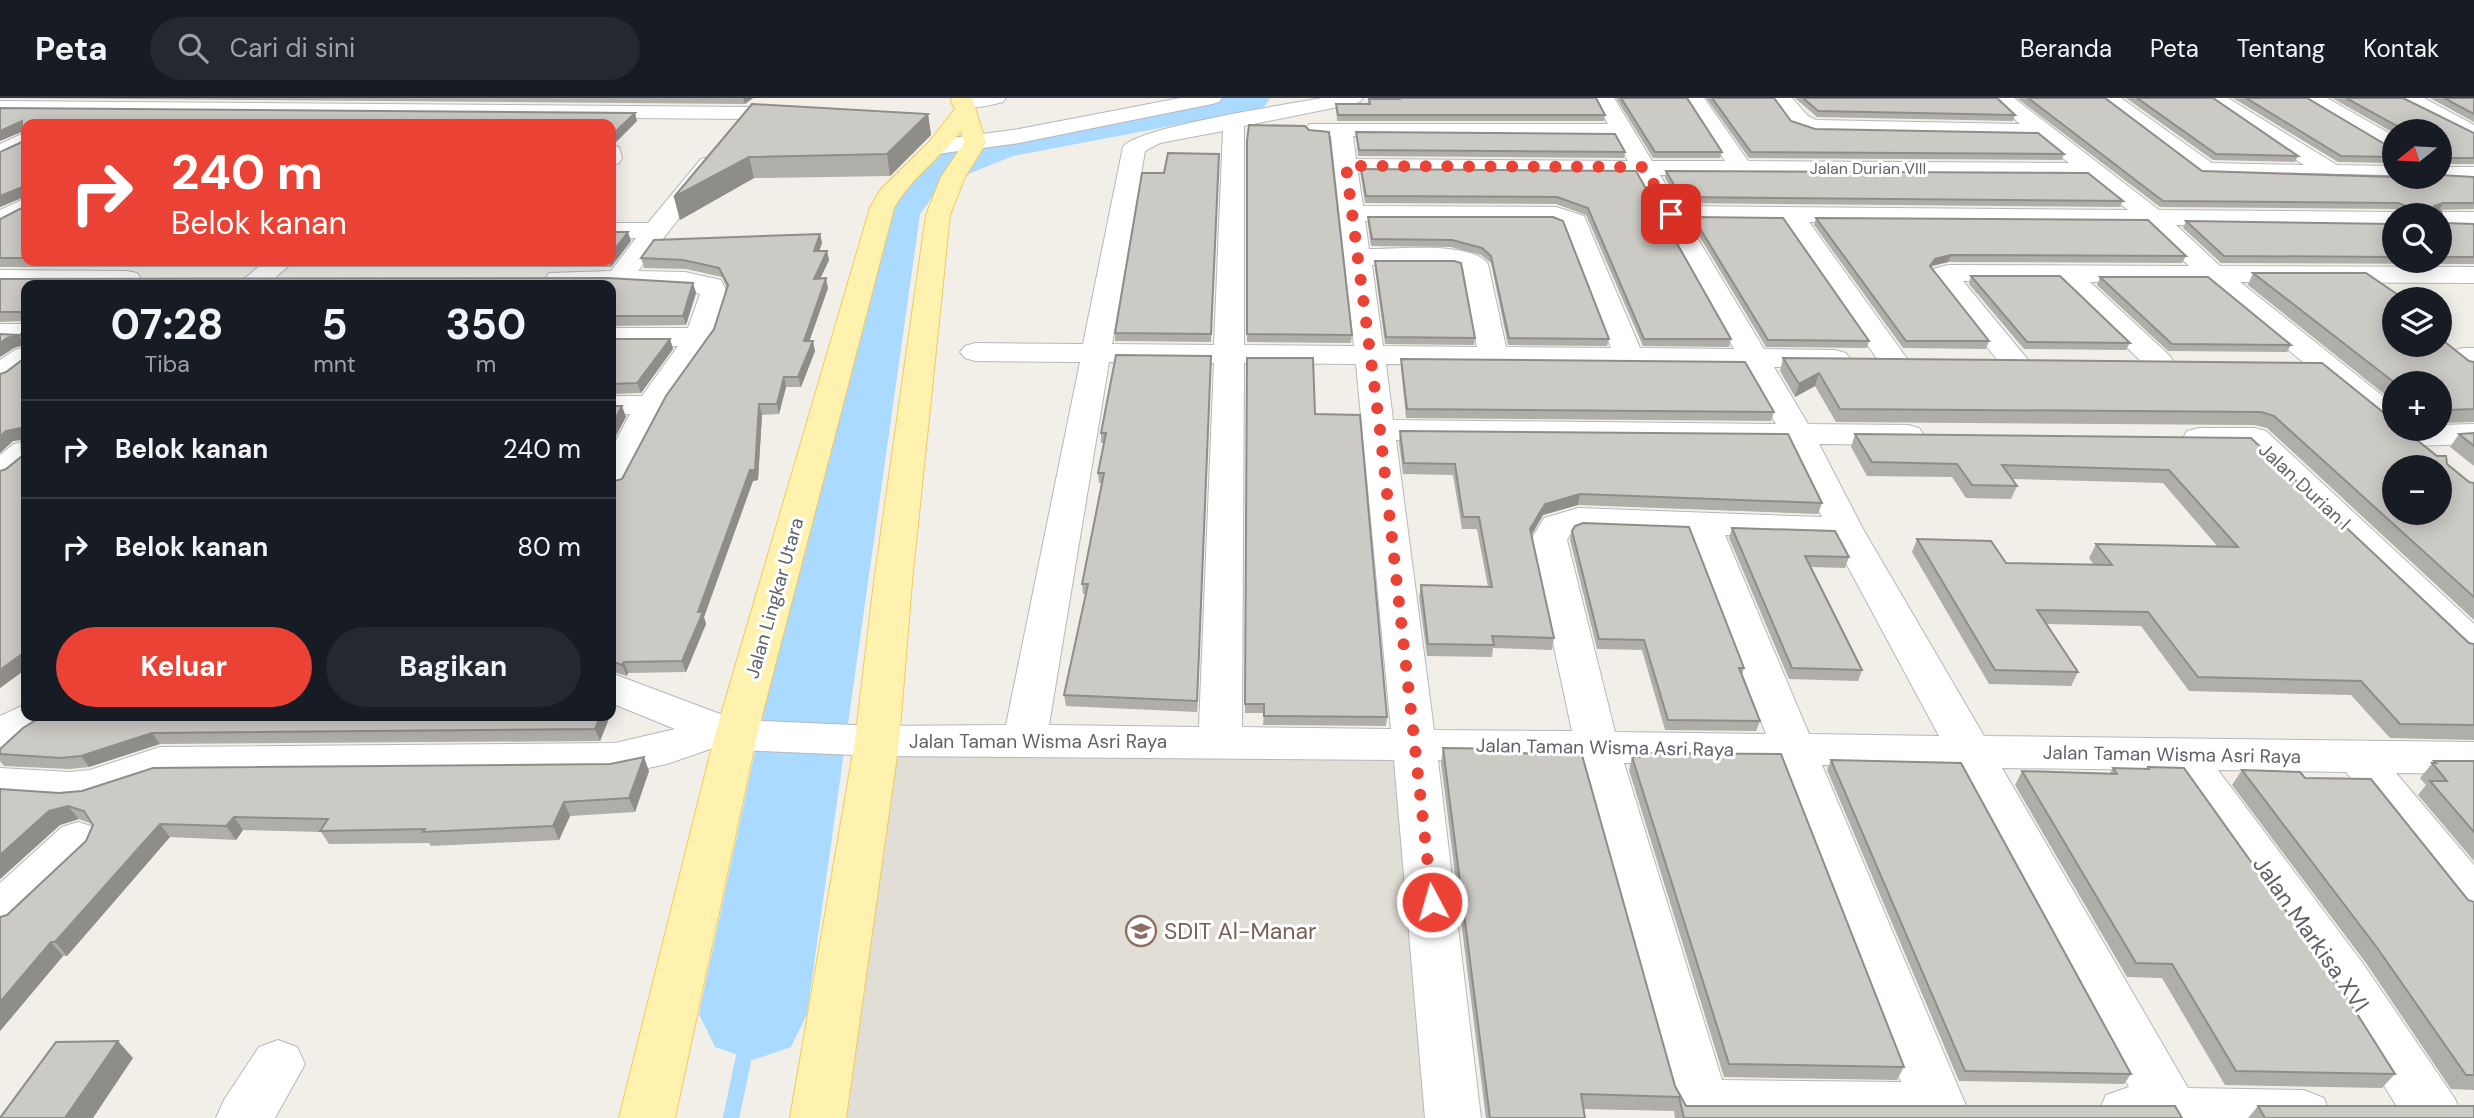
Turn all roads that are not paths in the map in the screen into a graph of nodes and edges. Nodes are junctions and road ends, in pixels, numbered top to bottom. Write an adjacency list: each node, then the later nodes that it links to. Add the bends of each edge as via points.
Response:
1 (1353, 98): 21 (street)
2 (1604, 98): 28 (street)
3 (1694, 98): 34 (street)
4 (1781, 98): 26 (street, via 1800,121 1814,126)
5 (2001, 98): 29 (street)
6 (2107, 98): 36 (street, via 2207,170)
7 (2214, 98): 36 (street)
8 (2312, 98): 31 (street)
9 (2408, 98): 30 (street)
10 (96, 103): 11 (street); 18 (street); 22 (street)
11 (203, 103): 12 (street); 23 (street)
12 (298, 104): 13 (street)
13 (394, 104): 20 (street)
14 (574, 105): 15 (street); 20 (street)
15 (665, 105): 16 (street)
16 (758, 105): 52 (street)
17 (1898, 106): 26 (street)
18 (0, 107)
19 (1510, 109): 27 (street)
20 (471, 111)
21 (1220, 117): 24 (street); 25 (street); 69 (street, via 1134,147); 71 (street)
22 (65, 119)
23 (176, 119)
24 (965, 128): 101 (main road, Jalan Lingkar Utara, via 890,194 882,208); 104 (main road, via 939,215)
25 (1341, 129): 27 (street); 32 (street)
26 (1922, 129): 29 (street)
27 (1520, 131): 28 (street)
28 (1623, 131): 33 (street)
29 (2042, 131): 35 (street)
30 (2474, 134)
31 (2382, 138)
32 (1346, 166): 33 (street, Jalan Durian VIII); 41 (street)
33 (1644, 167): 34 (street, Jalan Durian VIII); 42 (street)
34 (1740, 167): 35 (street, Jalan Durian VIII)
35 (2093, 170): 44 (street)
36 (2330, 171): 37 (street)
37 (2382, 173)
38 (2452, 173): 39 (street)
39 (2474, 174)
40 (21, 208): 45 (street)
41 (1352, 213): 53 (street); 74 (street, via 1556,214 1575,221)
42 (1671, 214): 43 (street); 75 (street)
43 (1792, 216): 44 (street); 75 (street, via 1907,360)
44 (2153, 218): 46 (street); 56 (street)
45 (0, 219)
46 (2382, 220)
47 (2452, 220): 48 (street)
48 (2474, 220)
49 (0, 227): 50 (street)
50 (21, 227)
51 (616, 230): 52 (street)
52 (655, 230): 60 (street)
53 (1357, 257): 72 (street); 73 (street, via 1457,257 1475,264)
54 (289, 270): 63 (street)
55 (2066, 274): 56 (street); 77 (street, via 1943,275 2027,361); 78 (street, via 2172,362)
56 (2213, 274): 57 (street); 80 (street)
57 (2352, 275): 58 (street); 64 (street)
58 (2474, 275)
59 (0, 278): 62 (street)
60 (620, 278): 61 (street); 68 (street, via 685,280 711,286 714,294)
61 (539, 279)
62 (56, 280)
63 (252, 280)
64 (2382, 297)
65 (0, 333): 66 (street)
66 (21, 333)
67 (616, 337): 68 (street)
68 (699, 337): 83 (street)
69 (1095, 351): 70 (street); 71 (street); 103 (street)
70 (975, 352)
71 (1228, 353): 72 (street); 105 (street)
72 (1370, 354): 73 (street); 85 (street)
73 (1493, 355): 74 (street)
74 (1629, 357): 75 (street)
75 (1754, 358): 88 (street)
76 (21, 359): 81 (street)
77 (1974, 360)
78 (2119, 362)
79 (2282, 363): 80 (street)
80 (2323, 364): 84 (street)
81 (0, 374)
82 (616, 405): 83 (street)
83 (651, 405): 95 (street)
84 (2382, 412)
85 (1380, 430): 88 (street); 106 (street)
86 (2452, 432): 87 (street)
87 (2474, 434)
88 (1798, 435): 89 (street); 97 (street)
89 (1936, 436)
90 (2171, 437): 98 (street, Jalan Durian I, via 2254,438)
91 (2418, 441): 93 (street)
92 (21, 455): 94 (street)
93 (2453, 469)
94 (0, 471)
95 (616, 472)
96 (1703, 524): 97 (street); 107 (street, via 1578,519 1557,526 1549,540); 108 (street)
97 (1845, 529): 109 (street)
98 (2474, 646)
99 (616, 689): 101 (street)
100 (26, 721): 102 (street)
101 (726, 732): 104 (street, Jalan Taman Wisma Asri Raya); 113 (street, via 615,759 160,763 92,786); 123 (main road, Jalan Lingkar Utara)
102 (0, 734)
103 (1025, 740): 104 (street, Jalan Taman Wisma Asri Raya); 105 (street, Jalan Taman Wisma Asri Raya)
104 (872, 741): 124 (main road)
105 (1220, 742): 106 (street, Jalan Taman Wisma Asri Raya)
106 (1416, 744): 107 (street, Jalan Taman Wisma Asri Raya); 125 (street)
107 (1597, 747): 108 (street, Jalan Taman Wisma Asri Raya); 108 (street, via 1700,1100 1712,1105 1960,1109)
108 (1793, 750): 109 (street, Jalan Taman Wisma Asri Raya)
109 (1971, 752): 110 (street, Jalan Taman Wisma Asri Raya); 119 (street)
110 (2182, 754): 111 (street, Jalan Taman Wisma Asri Raya); 121 (street, Jalan Markisa XVI, via 2301,917)
111 (2357, 756): 112 (street, Jalan Taman Wisma Asri Raya); 115 (street)
112 (2474, 758)
113 (0, 784)
114 (78, 840): 116 (street)
115 (2474, 899)
116 (0, 913)
117 (278, 1063): 122 (street)
118 (2076, 1112): 119 (street)
119 (2174, 1116): 120 (street)
120 (2366, 1116): 121 (street)
121 (2435, 1117): 126 (street)
122 (244, 1118)
123 (647, 1118)
124 (818, 1118)
125 (1453, 1118)
126 (2474, 1118)

